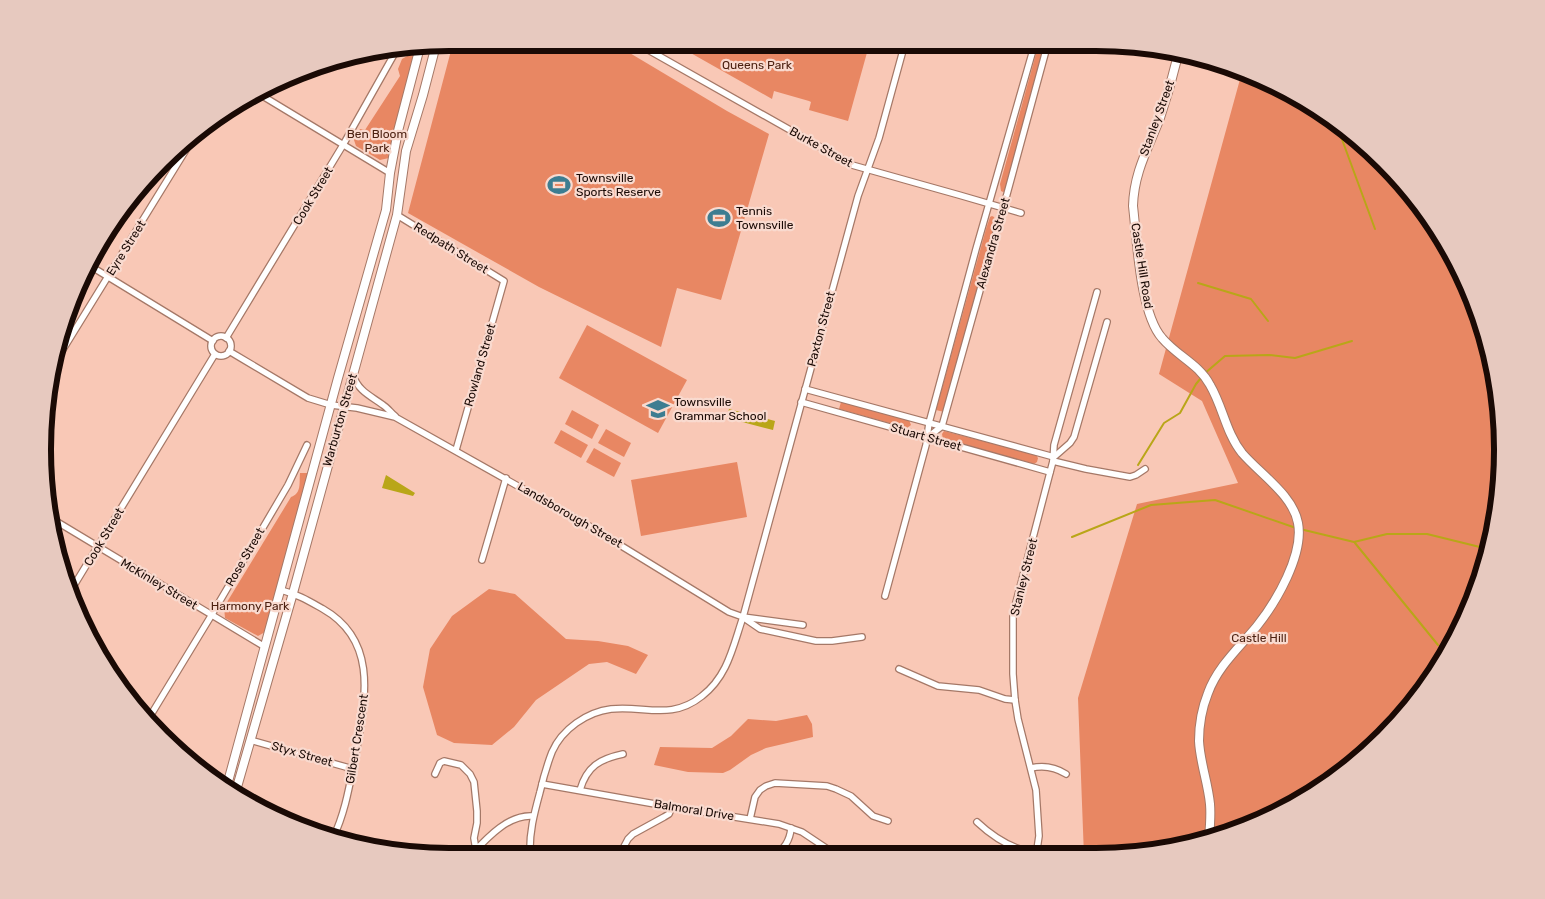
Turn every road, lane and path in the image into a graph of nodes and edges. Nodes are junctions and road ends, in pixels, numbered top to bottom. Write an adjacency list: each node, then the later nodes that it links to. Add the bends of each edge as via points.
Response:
1 (650, 51): 12 (street, Burke Street, via 852,165)
2 (903, 51): 12 (street, Paxton Street)
3 (1033, 51): 15 (street, Alexandra Street)
4 (1046, 51): 16 (street, Alexandra Street)
5 (434, 52): 18 (main road, Warburton Street, via 406,151)
6 (419, 53): 13 (main road, Warburton Street)
7 (393, 56): 10 (street, Cook Street)
8 (1176, 60): 14 (main road, Stanley Street)
9 (264, 97): 10 (street)
10 (343, 145): 13 (street); 24 (street, Cook Street)
11 (184, 153): 20 (street, Eyre Street)
12 (868, 170): 15 (street, Burke Street); 30 (street, Paxton Street)
13 (390, 173): 32 (main road, Warburton Street, via 386,210)
14 (1135, 182): 76 (main road, Castle Hill Road, via 1133,206 1143,288 1155,326 1175,351 1202,372 1242,453 1286,498 1297,516 1297,548 1293,563 1269,609 1217,674 1204,706 1199,740 1210,805)
15 (989, 203): 16 (street, Burke Street); 35 (street, Alexandra Street)
16 (1003, 207): 17 (street, Burke Street); 36 (street, Alexandra Street)
17 (1021, 214)
18 (397, 215): 21 (street, Redpath Street); 29 (main road, Warburton Street)
19 (95, 268): 20 (street)
20 (108, 276): 25 (street); 26 (street, Eyre Street)
21 (504, 281): 39 (street, Rowland Street)
22 (1097, 292): 40 (street, Stanley Street, via 1054,445)
23 (1107, 322): 40 (street, via 1074,437)
24 (226, 338): 25 (street, via 220,336); 27 (street)
25 (213, 341): 28 (street, via 211,346)
26 (65, 346)
27 (229, 351): 28 (street, via 221,356); 32 (street, Landsborough Street, via 308,398)
28 (215, 354): 45 (street, Cook Street)
29 (353, 374): 33 (main road, Warburton Street); 34 (street, Landsborough Street, via 360,388)
30 (805, 389): 31 (street, Paxton Street); 35 (street, Stuart Street)
31 (802, 402): 37 (street, Stuart Street); 52 (street, Paxton Street)
32 (331, 405): 33 (street, Landsborough Street); 48 (main road, Warburton Street)
33 (344, 406): 34 (street, Landsborough Street); 49 (main road, Warburton Street)
34 (395, 416): 39 (street, Landsborough Street)
35 (930, 423): 36 (street, Stuart Street); 37 (street, Alexandra Street)
36 (942, 426): 37 (street); 40 (street, Stuart Street)
37 (928, 437): 42 (street, Stuart Street); 50 (street, Alexandra Street)
38 (307, 445): 51 (street, Rose Street, via 288,485)
39 (456, 450): 43 (street, Landsborough Street)
40 (1054, 459): 41 (street, Stuart Street, via 1130,477); 42 (street, Stanley Street)
41 (1144, 470)
42 (1050, 472): 57 (street, Stanley Street, via 1014,614)
43 (506, 478): 46 (street); 52 (street, Landsborough Street)
44 (58, 523): 45 (street, McKinley Street)
45 (97, 547): 47 (street, Cook Street); 51 (street, McKinley Street)
46 (482, 560)
47 (75, 584)
48 (281, 590): 49 (street, Gilbert Crescent); 55 (main road, Warburton Street)
49 (293, 593): 59 (main road, Warburton Street); 62 (street, Gilbert Crescent, via 339,621 359,650 365,676 365,696)
50 (885, 596)
51 (211, 616): 55 (street, McKinley Street); 58 (street, Rose Street)
52 (743, 617): 53 (street, Landsborough Street); 54 (street, Landsborough Street, via 760,629 816,641); 66 (street, Paxton Street, via 725,670 703,696 671,710 610,710 581,720 556,744)
53 (803, 625)
54 (862, 637)
55 (264, 648): 65 (main road, Warburton Street)
56 (899, 669): 57 (street, via 938,686 979,690)
57 (1015, 700): 61 (street, Stanley Street)
58 (152, 714)
59 (250, 740): 62 (street, Styx Street); 67 (main road, Warburton Street)
60 (623, 754): 68 (street, via 603,760 592,768)
61 (1031, 768): 64 (street, via 1050,766); 84 (street, Stanley Street, via 1036,790)
62 (353, 769): 75 (street, Gilbert Crescent, via 343,816)
63 (435, 774): 77 (street, via 440,763 447,760 461,765 470,774 477,811)
64 (1066, 774)
65 (228, 781)
66 (542, 784): 68 (street, Balmoral Drive); 70 (street, Paxton Street)
67 (237, 786)
68 (580, 790): 69 (street, Balmoral Drive)
69 (672, 808): 71 (street, Balmoral Drive); 80 (street, via 669,814 633,834)
70 (533, 816): 78 (street, via 505,824); 79 (street, Paxton Street)
71 (750, 820): 72 (street, via 755,797 760,790 775,783 836,789 851,796 873,816); 74 (street, Balmoral Drive)
72 (888, 821)
73 (977, 822): 83 (street, via 989,834)
74 (791, 828): 81 (street); 82 (street, Balmoral Drive)
75 (336, 831)
76 (1209, 831)
77 (476, 848)
78 (478, 848)
79 (530, 848)
80 (624, 848)
81 (783, 848)
82 (826, 848)
83 (1018, 848)
84 (1037, 848)

